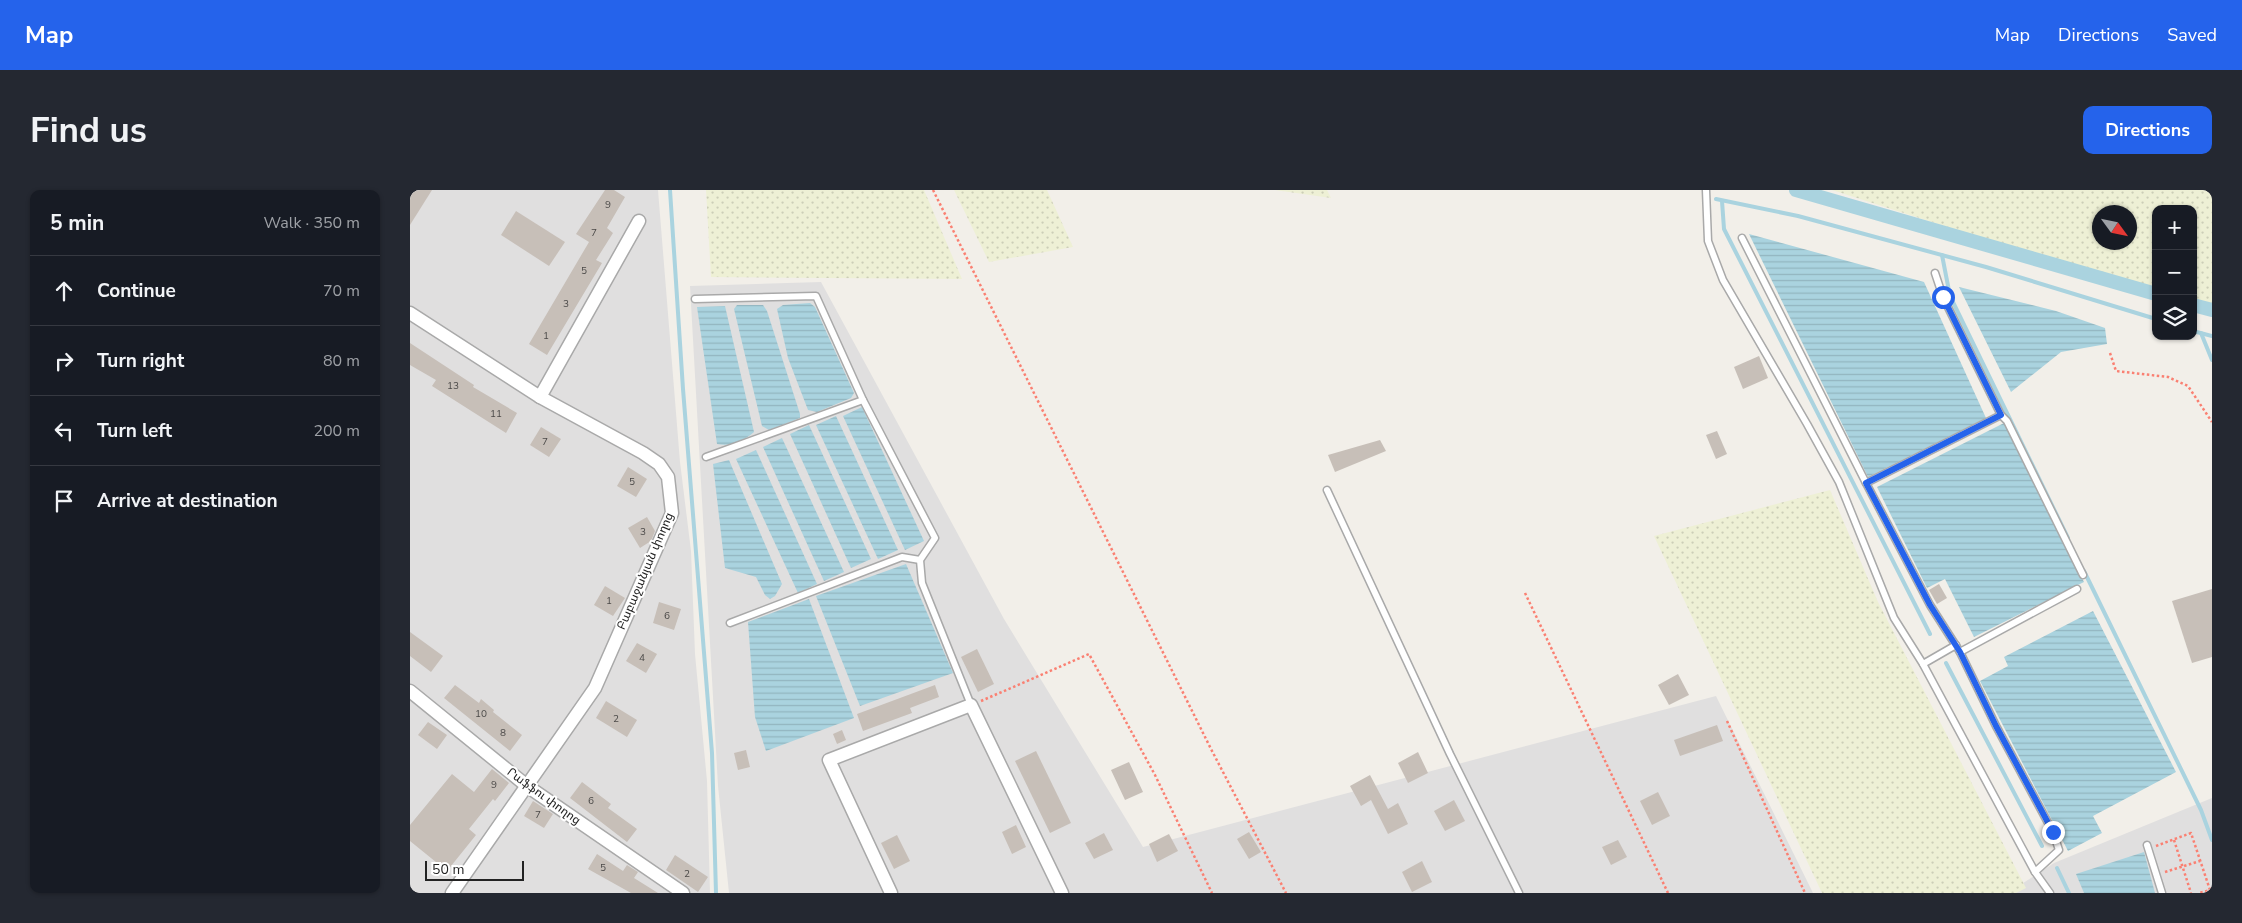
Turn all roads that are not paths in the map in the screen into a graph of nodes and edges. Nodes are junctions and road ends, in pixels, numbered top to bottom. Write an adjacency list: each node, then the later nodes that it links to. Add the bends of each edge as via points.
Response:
1 (1706, 190): 19 (lane, via 1708,241 1723,280 1839,482 1894,618)
2 (639, 221): 7 (street)
3 (1742, 238): 11 (lane)
4 (1935, 273): 9 (lane, via 1943,297)
5 (695, 299): 8 (lane, via 816,296)
6 (410, 313): 7 (street, Բաբաջանյան փողոց)
7 (540, 397): 22 (street, Բաբաջանյան փողոց, via 659,464 668,477 672,513 595,688)
8 (863, 400): 10 (lane); 13 (lane, via 935,538)
9 (2001, 415): 11 (lane); 14 (lane, via 2007,421)
10 (706, 457)
11 (1866, 483): 17 (lane, via 1930,605)
12 (1327, 490): 29 (lane, via 1450,754)
13 (920, 560): 16 (lane, via 902,557); 21 (lane, via 922,583)
14 (2083, 575)
15 (2077, 590): 18 (lane)
16 (730, 623)
17 (1956, 645): 18 (lane); 19 (lane)
18 (1960, 652): 24 (lane, via 2053,832 2059,850)
19 (1923, 664): 24 (lane)
20 (410, 691): 22 (street, Րաֆֆու փողոց)
21 (971, 705): 27 (street, via 829,760); 28 (street)
22 (527, 786): 25 (street, Բաբաջանյան փողոց); 26 (street, Րաֆֆու փողոց)
23 (2147, 847): 31 (lane)
24 (2035, 872): 30 (lane)
25 (452, 893)
26 (683, 893)
27 (891, 893)
28 (1062, 893)
29 (1519, 893)
30 (2050, 893)
31 (2162, 893)

